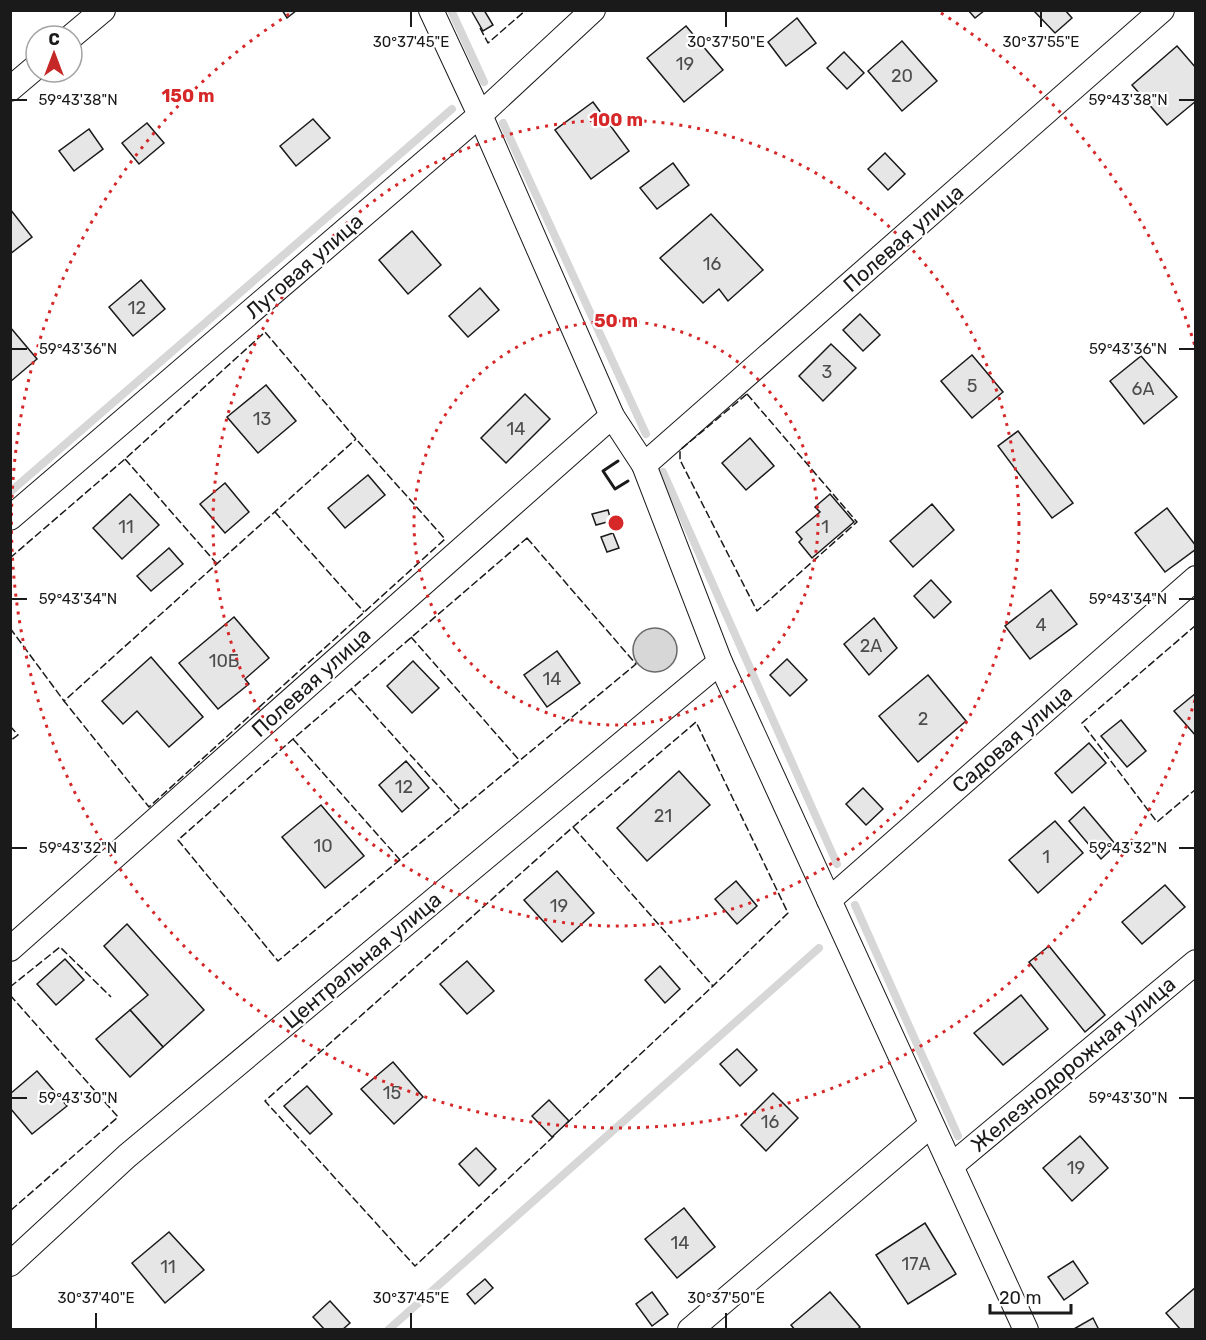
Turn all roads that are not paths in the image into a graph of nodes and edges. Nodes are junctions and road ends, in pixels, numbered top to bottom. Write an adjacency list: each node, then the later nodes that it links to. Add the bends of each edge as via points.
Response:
1 (103, 10): 5 (street)
2 (431, 10): 8 (street)
3 (593, 10): 8 (street, Луговая улица)
4 (1162, 10): 10 (street, Полевая улица)
5 (84, 26)
6 (24, 77): 7 (street)
7 (10, 88)
8 (480, 115): 9 (street); 11 (street, Луговая улица)
9 (612, 416): 10 (street); 15 (street, Полевая улица)
10 (644, 465): 13 (street)
11 (10, 518)
12 (1196, 578): 14 (street, Садовая улица)
13 (720, 662): 14 (street); 19 (street, Центральная улица, via 127,1156)
14 (829, 900): 17 (street)
15 (10, 949)
16 (1196, 962): 18 (street, Железнодорожная улица)
17 (931, 1125): 18 (street); 20 (street)
18 (951, 1166): 21 (street)
19 (10, 1264)
20 (690, 1329)
21 (1026, 1329)

